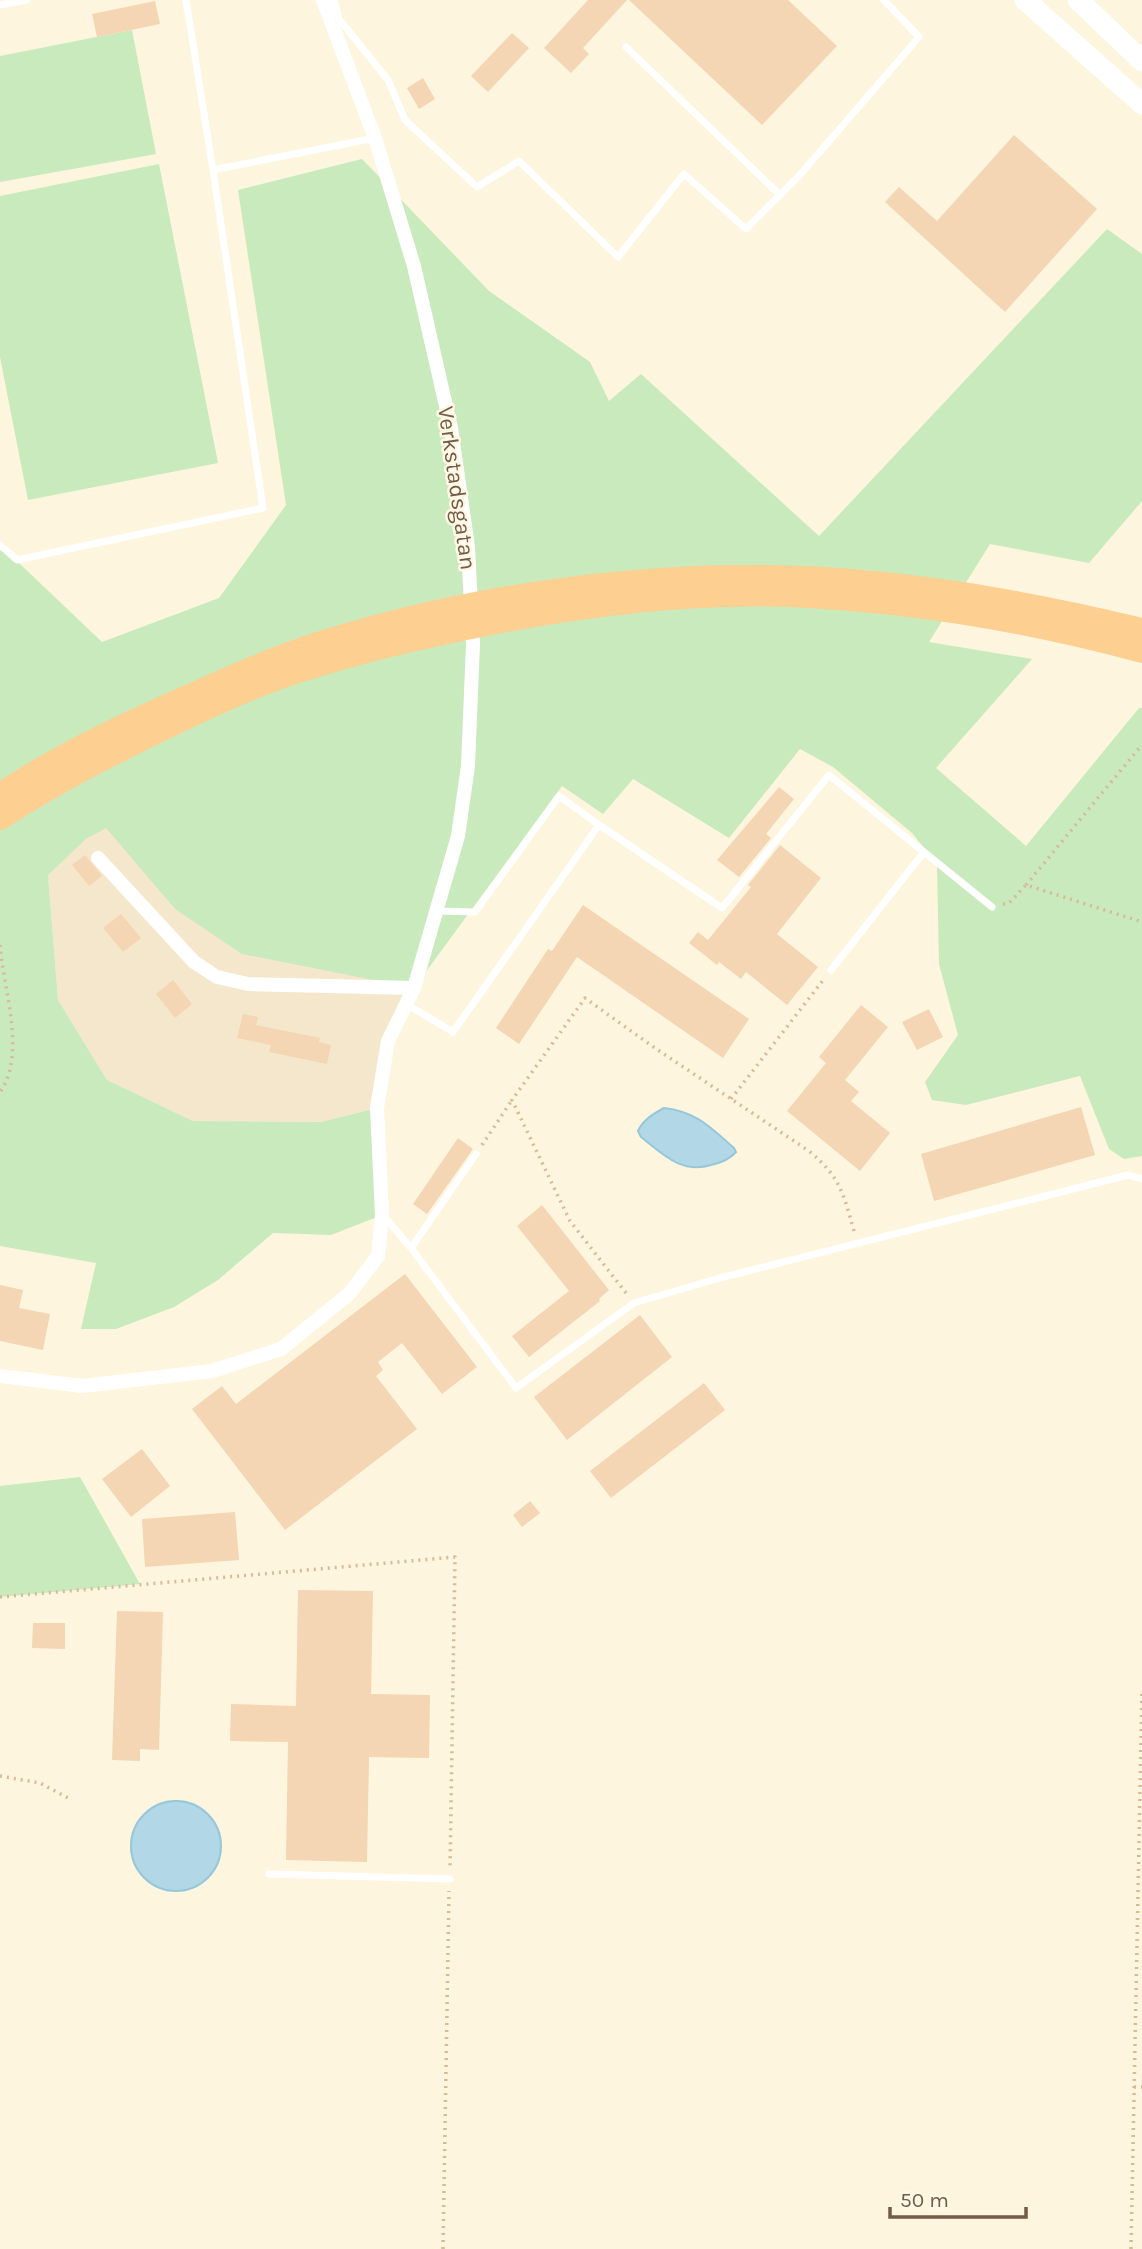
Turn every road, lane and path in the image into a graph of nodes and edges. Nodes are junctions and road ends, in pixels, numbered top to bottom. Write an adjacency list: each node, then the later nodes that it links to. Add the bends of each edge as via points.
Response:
1 (27, 0): 8 (lane)
2 (186, 0): 13 (lane)
3 (323, 0): 12 (street, Verkstadsgatan)
4 (334, 0): 14 (lane, via 340,19 388,80 405,120 442,156 477,187 519,160 618,257 684,174 746,229)
5 (884, 0): 14 (lane, via 919,37)
6 (1026, 0): 11 (main road)
7 (1078, 0): 10 (main road)
8 (0, 5)
9 (626, 47): 14 (lane)
10 (1142, 61)
11 (1142, 104)
12 (375, 138): 13 (lane); 28 (street, Verkstadsgatan, via 414,266 448,415 468,547 473,644 468,766 458,836)
13 (214, 170): 15 (lane, via 263,508 17,560)
14 (780, 195)
15 (0, 545)
16 (539, 604): 17 (highway); 18 (highway, via 622,584 735,577 833,580 1023,604); 19 (highway, via 790,595 1033,624)
17 (403, 630): 21 (highway, via 315,645 209,687 90,741); 22 (highway, via 218,702 58,782)
18 (1142, 630)
19 (1142, 651)
20 (1141, 746): 26 (path)
21 (0, 794)
22 (0, 818)
23 (599, 825): 24 (lane, via 722,908 829,775); 28 (lane, via 559,796 475,912); 33 (lane, via 453,1032)
24 (924, 852): 27 (lane); 31 (lane)
25 (98, 858): 32 (street, via 194,962 217,977 248,984)
26 (1026, 886): 27 (path, via 1009,903); 29 (path)
27 (992, 907)
28 (437, 911): 32 (street, Verkstadsgatan)
29 (1142, 922)
30 (0, 946): 34 (path, via 12,1030 11,1059)
31 (831, 970): 35 (path)
32 (414, 988): 33 (street, Verkstadsgatan)
33 (406, 1004): 39 (street, Verkstadsgatan, via 388,1041 377,1108)
34 (0, 1092)
35 (732, 1099): 36 (path, via 585,998); 40 (path, via 829,1168)
36 (512, 1100): 37 (path); 42 (path, via 570,1221)
37 (476, 1154): 41 (lane)
38 (1142, 1179): 40 (lane, via 1128,1175)
39 (383, 1215): 41 (lane); 43 (street, Verkstadsgatan, via 378,1256 349,1294 281,1349 212,1371 82,1386)
40 (858, 1243): 42 (lane)
41 (411, 1248): 42 (lane, via 516,1388)
42 (634, 1303)
43 (0, 1376)
44 (0, 1597): 49 (path, via 455,1558)
45 (1142, 1690): 50 (path)
46 (0, 1776): 47 (path, via 40,1783)
47 (68, 1798)
48 (269, 1874): 49 (lane)
49 (450, 1880): 52 (path)
50 (1134, 2087): 51 (path); 53 (path)
51 (1142, 2087)
52 (443, 2249)
53 (1131, 2249)

